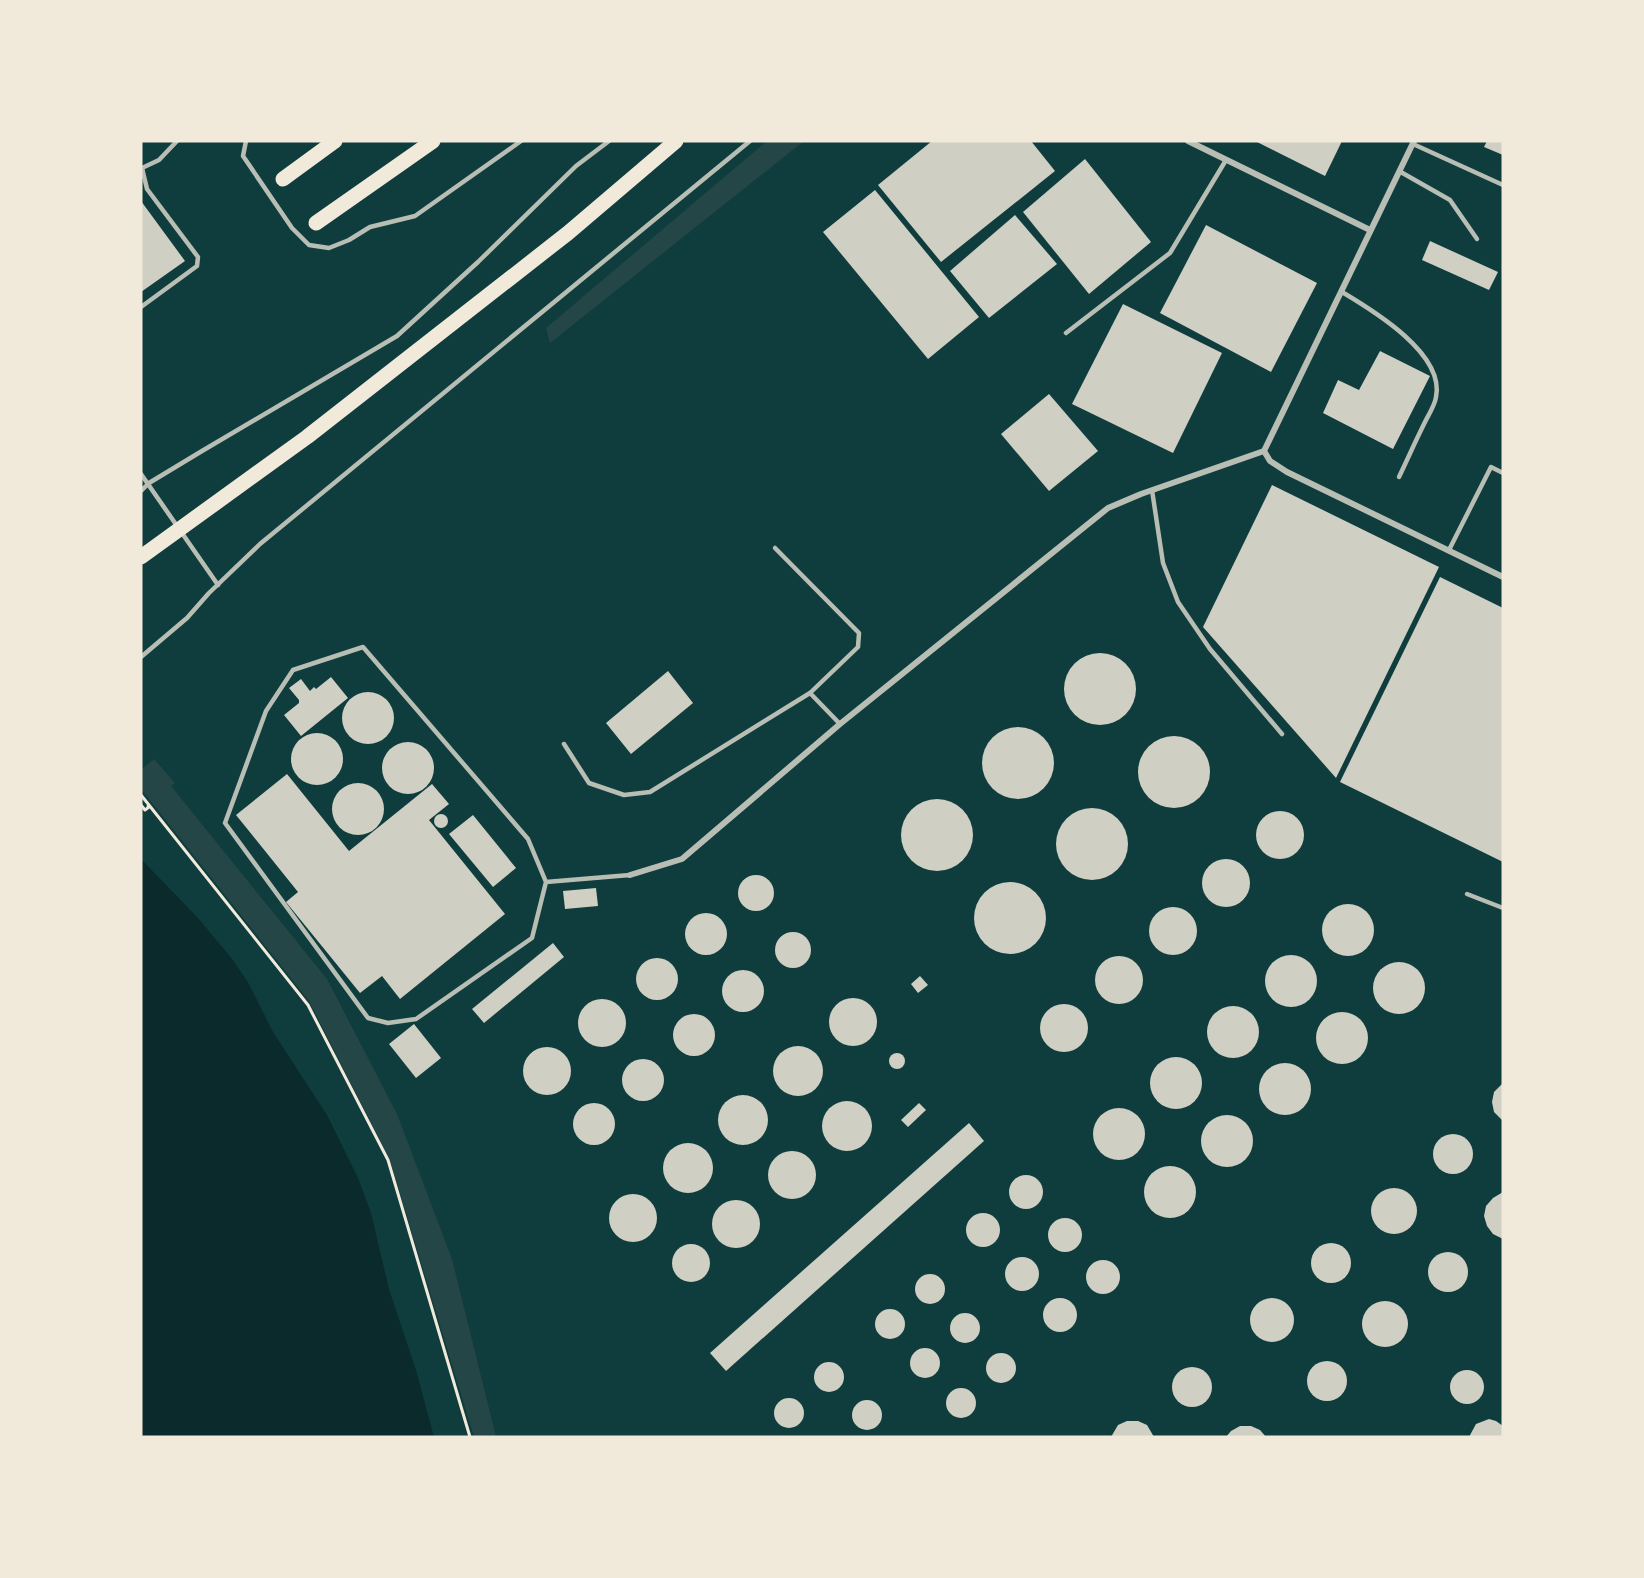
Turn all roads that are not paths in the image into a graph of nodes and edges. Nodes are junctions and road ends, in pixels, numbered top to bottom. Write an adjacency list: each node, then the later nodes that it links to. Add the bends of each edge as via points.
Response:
1 (177, 141): 14 (lane, via 159,160)
2 (246, 141): 5 (lane, via 243,156 292,228 309,245 329,248 370,227 415,216)
3 (335, 141): 16 (highway)
4 (433, 141): 18 (highway)
5 (521, 141)
6 (609, 141): 28 (lane, via 576,166 397,336)
7 (676, 141): 33 (highway, via 568,233 326,422)
8 (750, 141): 35 (lane, via 268,537)
9 (1188, 141): 12 (street)
10 (1205, 141): 12 (lane)
11 (1413, 142): 15 (street); 17 (lane)
12 (1205, 149): 13 (street)
13 (1226, 160): 19 (street); 23 (lane, via 1170,253)
14 (142, 168): 22 (lane, via 147,189 198,257 197,266)
15 (1400, 171): 19 (street); 20 (lane, via 1450,200)
16 (283, 178)
17 (1503, 185)
18 (316, 223)
19 (1370, 230): 21 (street)
20 (1477, 238)
21 (1342, 292): 24 (street); 27 (lane, via 1375,312 1420,350 1437,381 1436,398)
22 (141, 307)
23 (1066, 333)
24 (1264, 451): 29 (street); 32 (street, via 1270,461 1287,472)
25 (1503, 473): 32 (lane, via 1491,467)
26 (141, 474): 28 (lane)
27 (1399, 477)
28 (149, 483): 30 (lane); 35 (lane)
29 (1152, 490): 38 (street, via 1108,508); 39 (lane, via 1162,563 1178,602 1210,649)
30 (141, 491)
31 (775, 548): 37 (lane, via 859,633 858,646)
32 (1449, 550): 34 (street)
33 (141, 557)
34 (1503, 577)
35 (218, 585): 36 (lane)
36 (141, 657)
37 (810, 693): 38 (lane); 40 (lane, via 650,792 624,795 588,783)
38 (840, 724): 41 (street, via 682,859)
39 (1282, 734)
40 (564, 744)
41 (630, 875): 42 (lane)
42 (546, 882): 42 (lane, via 528,839 363,647 293,670 266,711 225,823 368,1018 388,1023 416,1019 532,938)
43 (1467, 894): 44 (lane)
44 (1503, 908)

